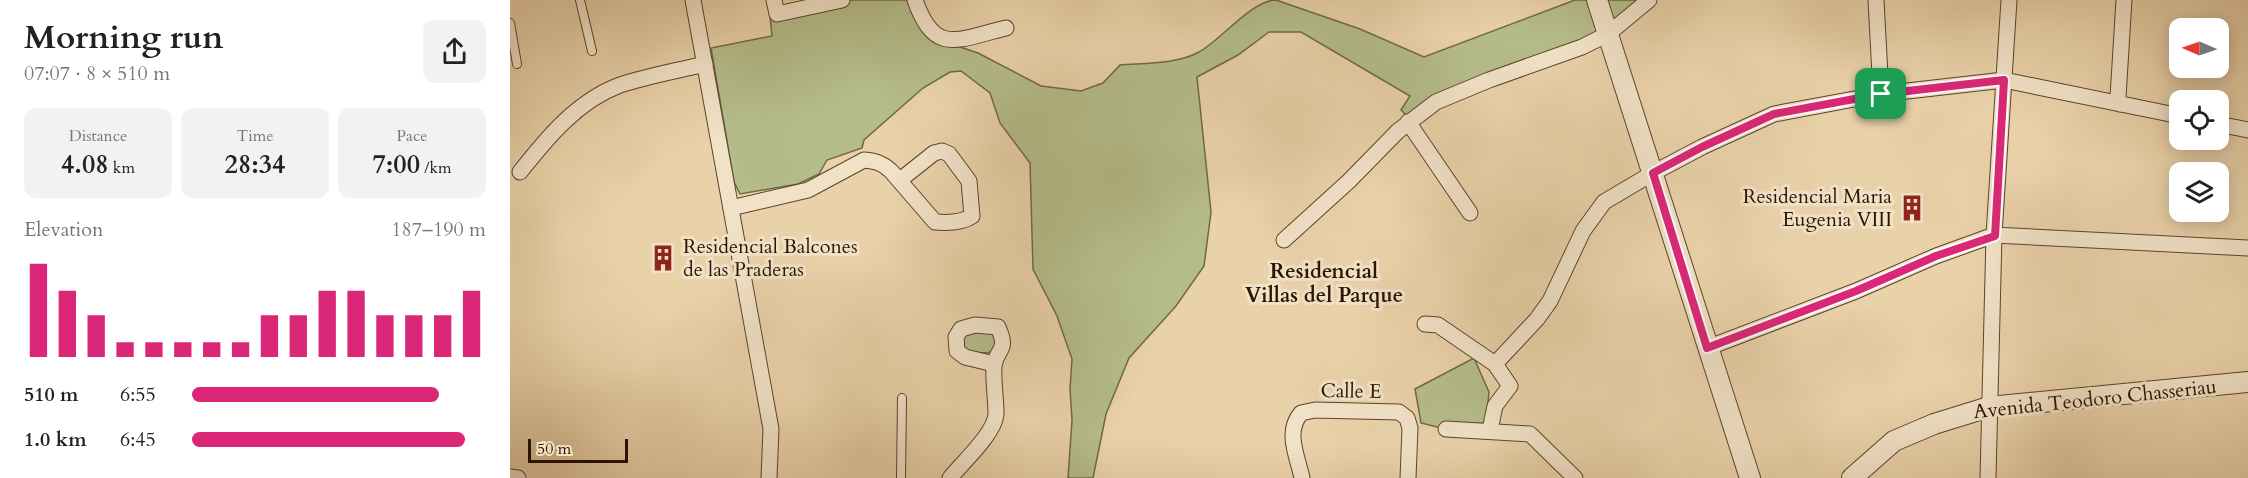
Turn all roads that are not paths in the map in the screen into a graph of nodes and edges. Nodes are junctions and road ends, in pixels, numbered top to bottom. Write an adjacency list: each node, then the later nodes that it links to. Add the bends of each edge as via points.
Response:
1 (580, 0): 14 (lane)
2 (693, 0): 16 (street)
3 (774, 0): 4 (street, via 777,14)
4 (842, 0)
5 (915, 0): 12 (street, via 922,20 934,36 947,40)
6 (1597, 0): 13 (street)
7 (1649, 0): 13 (street)
8 (1876, 0): 18 (street)
9 (2008, 0): 17 (street)
10 (2124, 0): 19 (street)
11 (510, 23): 15 (lane)
12 (1006, 28)
13 (1608, 34): 21 (street, via 1436,102); 25 (street)
14 (592, 51)
15 (517, 64)
16 (705, 64): 24 (street, via 618,86 594,98 545,140); 27 (street)
17 (2004, 80): 18 (street); 19 (street); 29 (street)
18 (1881, 94): 25 (street, via 1774,114)
19 (2120, 104): 20 (street)
20 (2169, 114)
21 (1408, 122): 28 (street); 30 (street)
22 (2229, 126): 23 (street)
23 (2248, 130)
24 (520, 172)
25 (1653, 173): 33 (street); 35 (street, via 1604,202 1584,231 1550,301)
26 (900, 180): 26 (street, via 936,222 958,222 972,216 969,181 949,154 934,153); 27 (street, via 884,164 864,160 808,190)
27 (731, 208): 43 (street, via 771,429)
28 (1470, 213)
29 (1995, 236): 31 (street); 33 (street); 38 (street)
30 (1284, 240)
31 (2248, 248)
32 (1425, 324): 35 (street, via 1438,325)
33 (1707, 348): 49 (street)
34 (994, 364): 45 (street, via 996,417 990,434)
35 (1495, 364): 40 (street, via 1509,386 1495,406)
36 (2248, 382): 38 (street, Avenida Teodoro Chasseriau)
37 (902, 398): 44 (lane)
38 (1989, 407): 50 (street, Avenida Teodoro Chasseriau, via 1894,441); 51 (street)
39 (1446, 429): 40 (street)
40 (1490, 430): 48 (street, via 1530,434)
41 (510, 477): 42 (street)
42 (518, 478)
43 (769, 478)
44 (901, 478)
45 (950, 478)
46 (1302, 478): 47 (street, Calle E, via 1292,432 1301,412 1315,410 1399,412 1407,418 1410,428)
47 (1408, 478)
48 (1575, 478)
49 (1750, 478)
50 (1852, 478)
51 (1988, 478)

